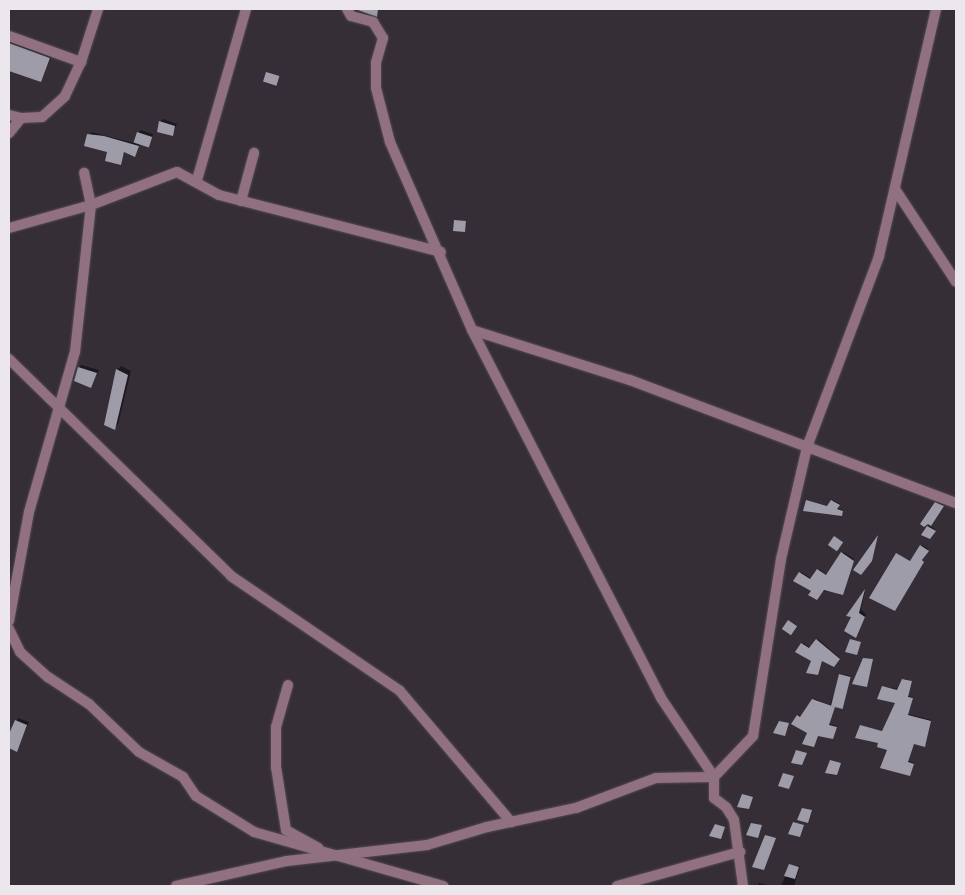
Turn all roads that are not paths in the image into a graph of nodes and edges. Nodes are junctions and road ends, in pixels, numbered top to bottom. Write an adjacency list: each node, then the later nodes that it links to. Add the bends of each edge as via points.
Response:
1 (98, 9): 6 (street)
2 (246, 9): 12 (street)
3 (347, 9): 17 (street, via 351,16 373,22 384,38 376,62 376,88 390,142)
4 (936, 9): 13 (street)
5 (9, 36): 6 (street)
6 (82, 62): 8 (street, via 65,96 42,117)
7 (9, 114): 8 (street)
8 (21, 118): 9 (street)
9 (9, 133)
10 (254, 153): 14 (street)
11 (84, 173): 15 (street)
12 (198, 180): 14 (street, via 219,195); 15 (street, via 178,172)
13 (895, 189): 18 (street); 22 (street, via 880,256)
14 (241, 201): 17 (street)
15 (91, 205): 16 (street); 21 (street, via 76,352)
16 (9, 228)
17 (441, 252): 19 (street)
18 (956, 282)
19 (472, 330): 22 (street, via 630,380); 27 (street, via 661,698)
20 (9, 359): 21 (street)
21 (57, 406): 24 (street, via 48,455 29,512); 28 (street, via 231,576 400,691)
22 (807, 447): 23 (street); 27 (street, via 781,559 753,736)
23 (956, 503)
24 (9, 620)
25 (9, 629): 30 (street, via 20,652 48,677 89,704 139,752 183,777 196,796 254,832)
26 (288, 685): 30 (street, via 276,727 276,767 286,830)
27 (714, 777): 28 (street, via 656,778 576,808); 29 (street, via 714,798 726,807 734,820)
28 (511, 822): 30 (street, via 426,845)
29 (740, 852): 33 (street); 34 (street)
30 (332, 856): 31 (street, via 287,861); 32 (street)
31 (176, 886)
32 (443, 886)
33 (617, 886)
34 (743, 886)

